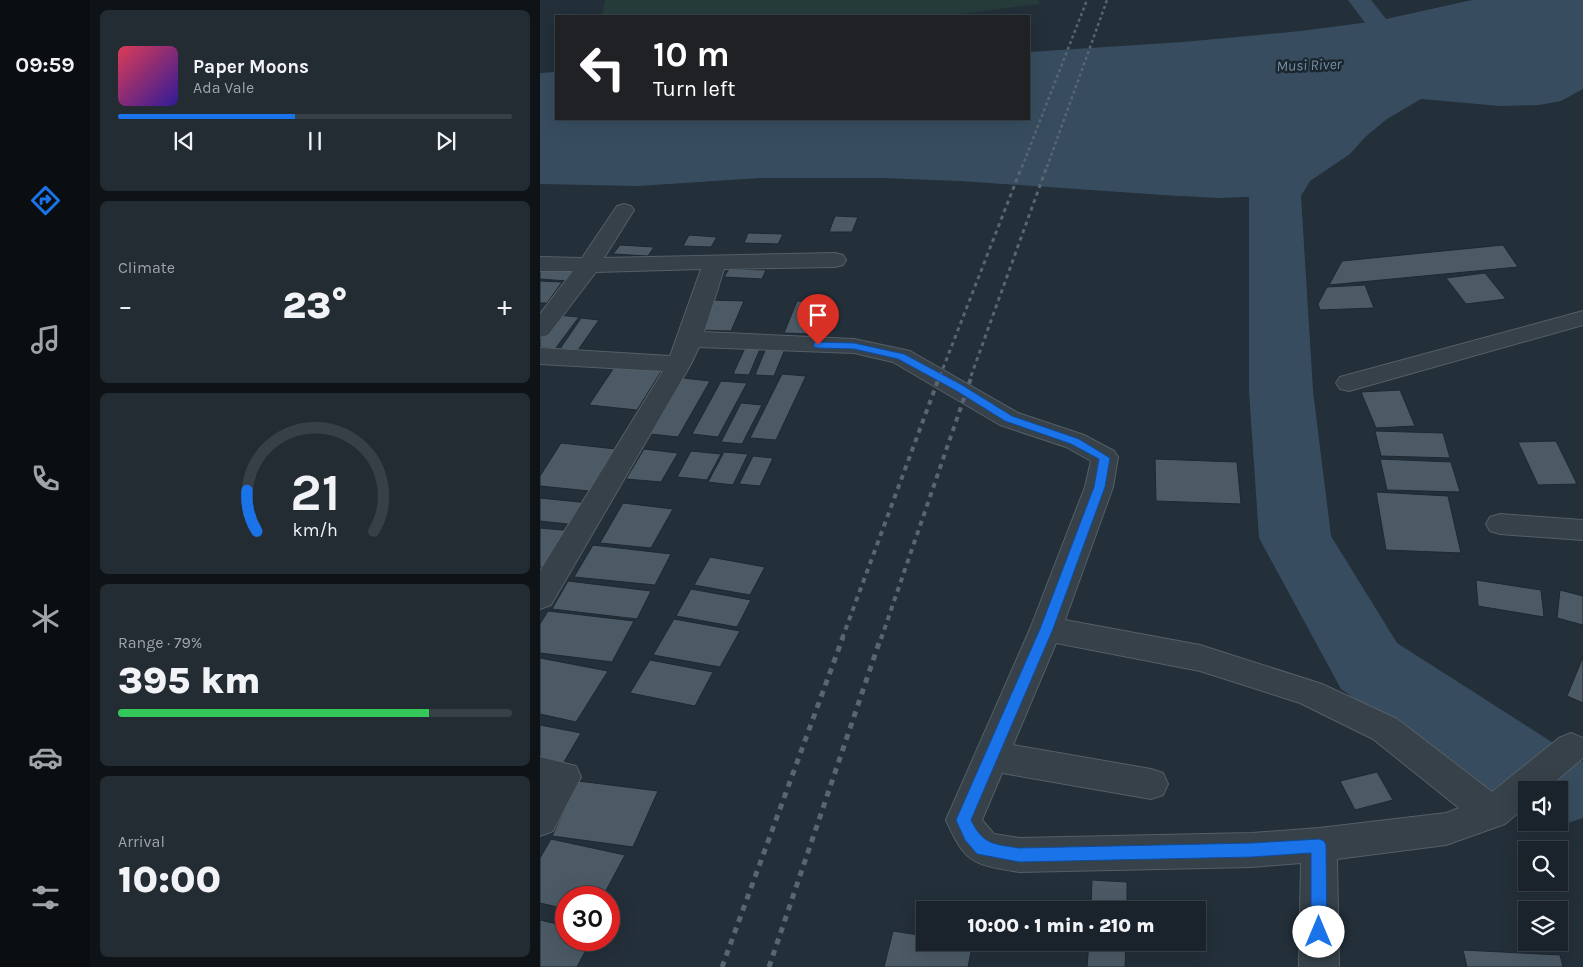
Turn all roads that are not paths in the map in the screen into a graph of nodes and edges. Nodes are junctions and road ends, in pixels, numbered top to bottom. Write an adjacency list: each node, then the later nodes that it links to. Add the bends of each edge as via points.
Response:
1 (624, 210): 5 (street)
2 (835, 260): 3 (street)
3 (715, 262): 5 (street); 8 (street)
4 (540, 264): 5 (street)
5 (589, 265): 7 (street)
6 (1583, 318): 10 (street)
7 (540, 330)
8 (685, 351): 9 (street); 13 (street); 14 (street, via 854,346 901,356 1008,419 1075,441 1104,458 1099,487)
9 (540, 356)
10 (1349, 383)
11 (1500, 524): 12 (street)
12 (1583, 530)
13 (540, 597)
14 (1046, 629): 16 (street); 19 (street, via 1200,658 1310,693 1385,729)
15 (1571, 748): 19 (street)
16 (991, 756): 18 (street); 21 (street, via 964,820 970,835 982,849 1019,855 1252,850)
17 (540, 772): 20 (street, via 564,777)
18 (1151, 784)
19 (1492, 813): 21 (street, via 1446,829)
20 (540, 820)
21 (1319, 845): 22 (street)
22 (1319, 967)

